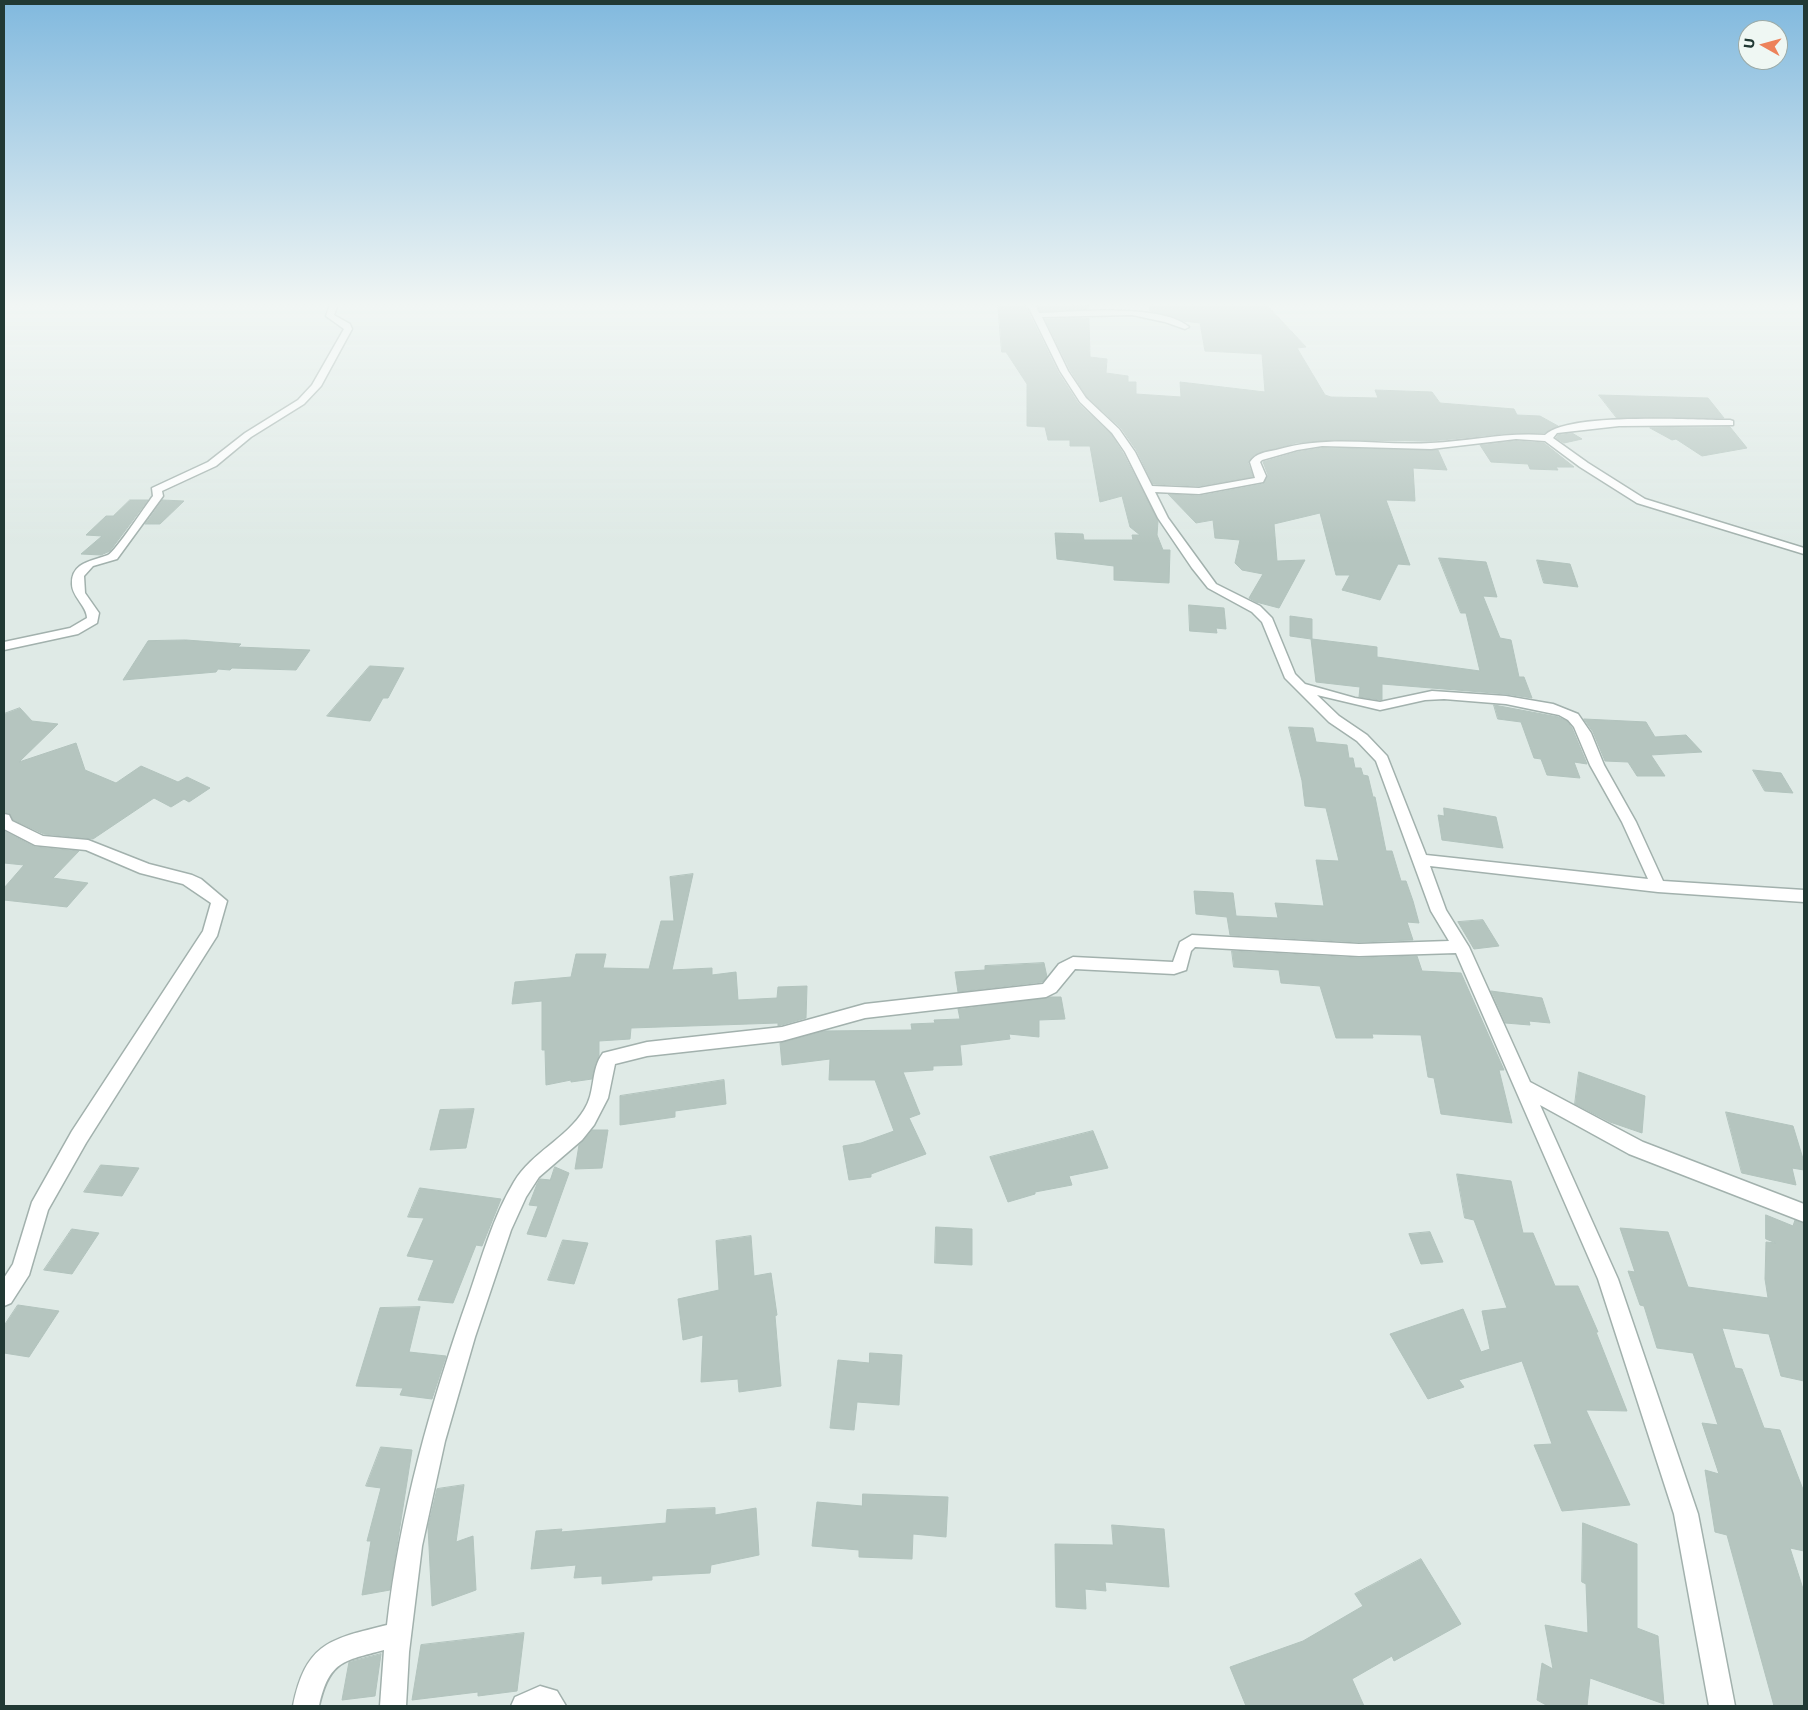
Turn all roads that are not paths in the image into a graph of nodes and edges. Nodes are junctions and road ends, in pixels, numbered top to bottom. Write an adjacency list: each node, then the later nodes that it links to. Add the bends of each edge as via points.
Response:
1 (315, 384): 7 (street, via 310,393 288,412 248,435 212,464 156,490 158,496 112,557 97,559 80,572 77,579 80,600 93,614 93,620 74,631)
2 (1072, 384): 5 (street, via 1083,400 1116,431)
3 (1730, 424): 4 (street, via 1652,422 1583,426 1554,431)
4 (1548, 438): 5 (street, via 1516,436 1430,446 1322,442 1258,458 1255,462 1261,476 1259,480 1199,491); 6 (street, via 1641,501)
5 (1150, 489): 8 (street, via 1164,518 1212,586 1256,609 1268,621 1290,675)
6 (1804, 551)
7 (4, 646)
8 (1302, 687): 10 (street, via 1334,720 1362,738 1382,759); 11 (street, via 1380,706 1434,695 1497,699 1566,712 1580,726 1597,766 1637,837)
9 (4, 819): 16 (street, via 5,824 40,841 88,845 145,869 196,883 219,901 211,932 79,1137 39,1208 22,1268)
10 (1420, 860): 11 (street); 13 (street, via 1440,912)
11 (1658, 886): 12 (street)
12 (1804, 896)
13 (1461, 947): 14 (street); 17 (street, via 1358,950 1192,941 1181,952 1180,966 1174,968 1073,963 1061,970 1055,984 1046,990 865,1011 782,1034 647,1049 609,1058 593,1112 570,1142 527,1177 502,1231 459,1350 437,1429 420,1496)
14 (1523, 1087): 15 (street, via 1636,1148); 22 (street, via 1608,1279 1686,1514)
15 (1804, 1213)
16 (4, 1296)
17 (399, 1634): 18 (street, via 330,1655 309,1692); 19 (street)
18 (306, 1706)
19 (393, 1706)
20 (524, 1706): 21 (street, via 548,1700)
21 (553, 1706)
22 (1722, 1706)

